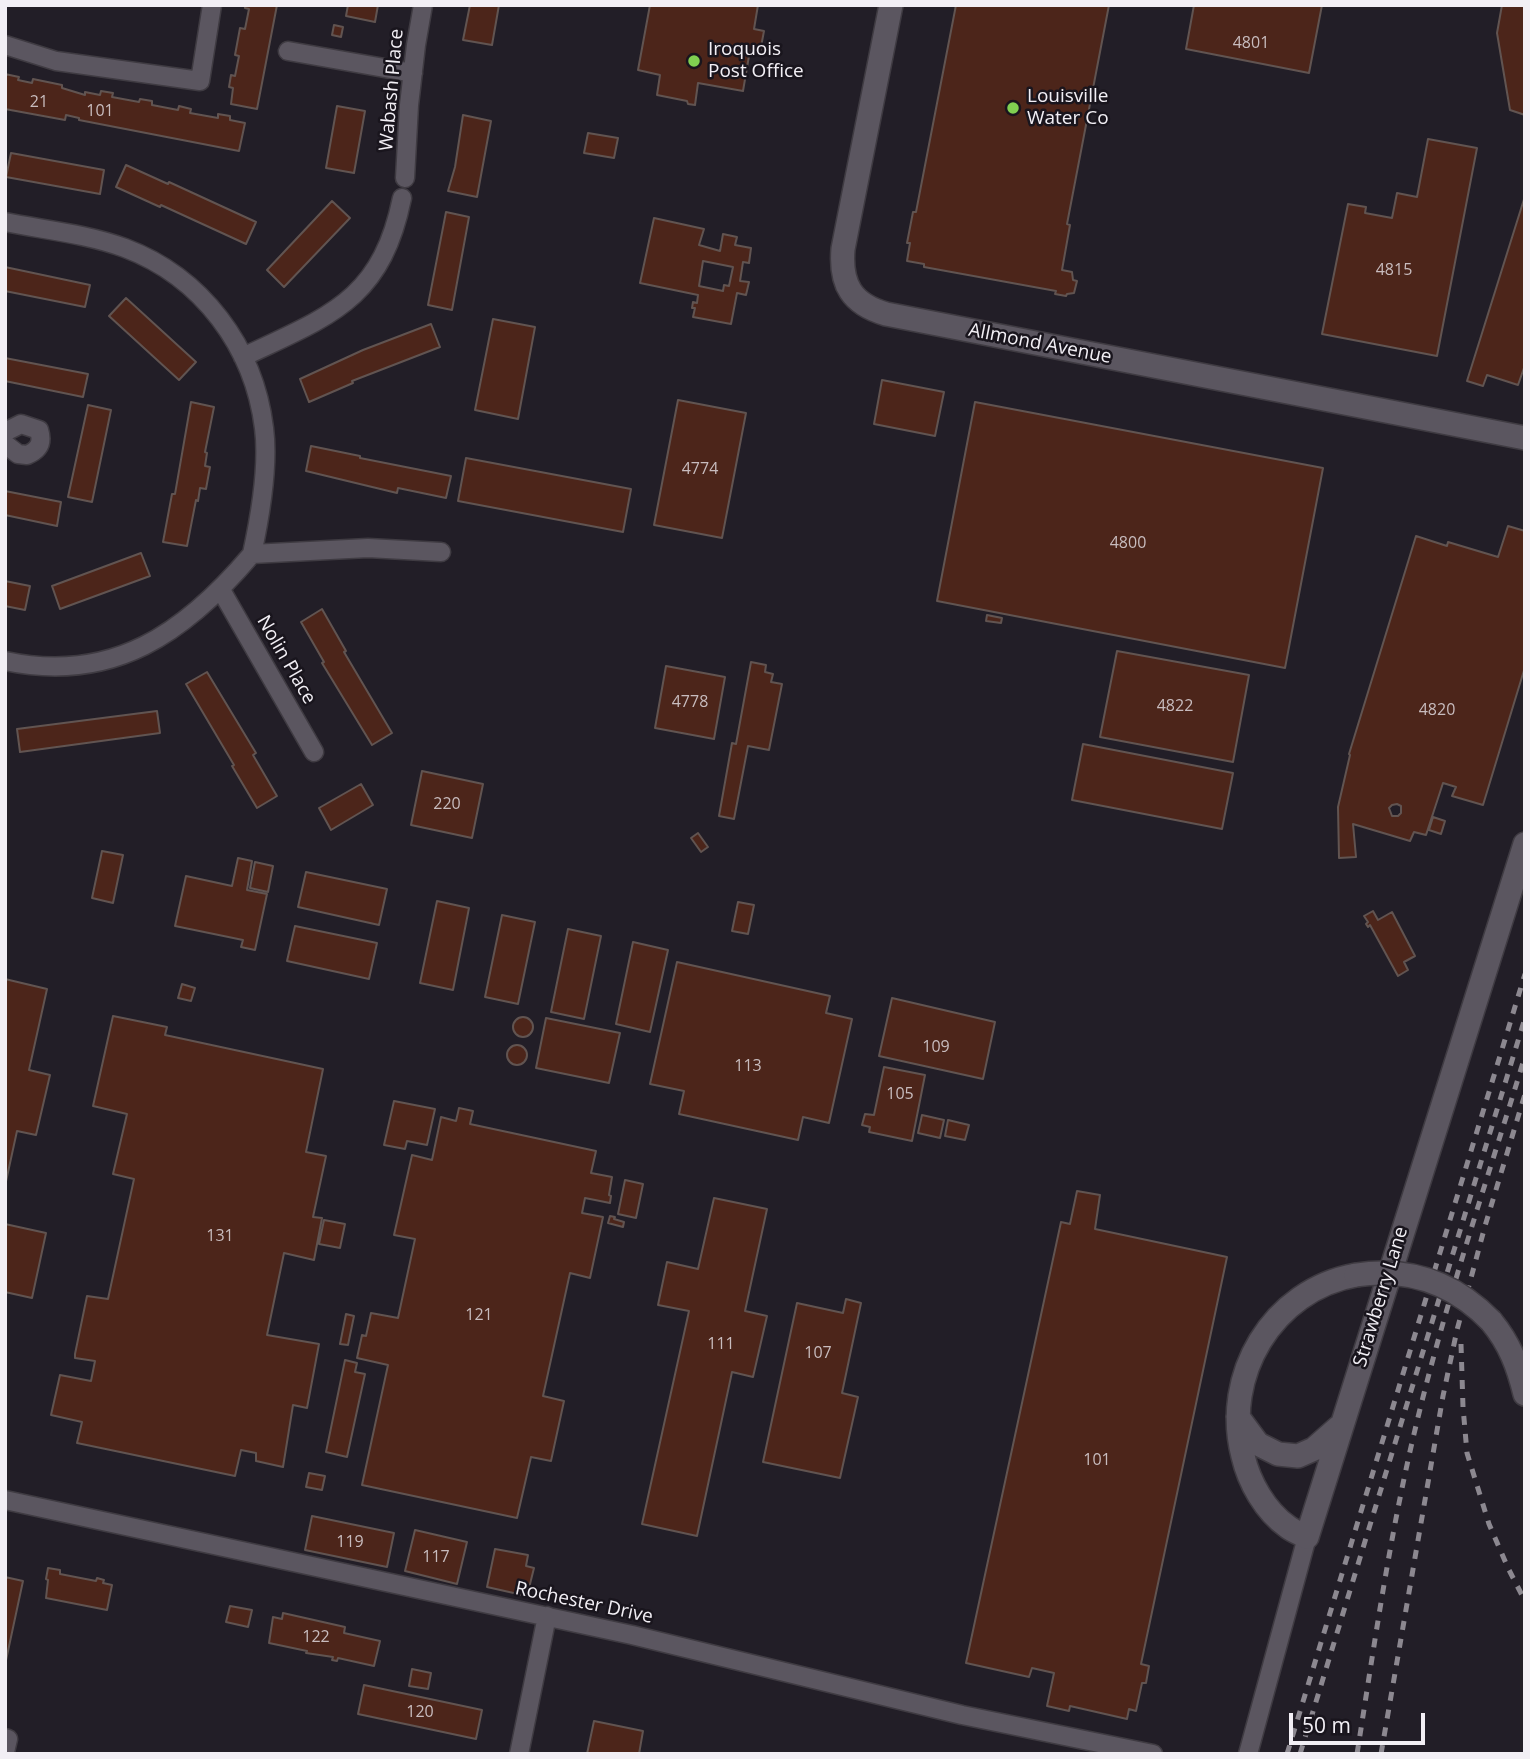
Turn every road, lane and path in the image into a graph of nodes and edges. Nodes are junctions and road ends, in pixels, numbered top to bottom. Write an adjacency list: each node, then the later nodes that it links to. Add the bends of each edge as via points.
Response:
1 (212, 5): 4 (street, via 200,81 56,61)
2 (423, 5): 6 (street, Wabash Place)
3 (891, 5): 12 (street, Allmond Avenue, via 843,250 845,281 862,304 886,314)
4 (5, 45)
5 (288, 51): 6 (street)
6 (413, 73): 7 (street, Wabash Place)
7 (405, 178)
8 (402, 198): 10 (street, via 391,242 359,291 322,320)
9 (5, 222): 10 (street, via 107,242 157,263 210,305)
10 (243, 357): 15 (street, via 254,382 264,429 261,513)
11 (5, 432): 13 (street, via 22,424 39,430 42,439 27,455)
12 (1525, 438)
13 (5, 444)
14 (441, 552): 15 (street, via 377,548)
15 (252, 554): 16 (street)
16 (221, 590): 17 (street, via 171,631 134,651 54,668); 18 (street, Nolin Place)
17 (5, 661)
18 (314, 751)
19 (1525, 844): 22 (street, Strawberry Lane)
20 (1525, 1394): 21 (street, bridge, via 1511,1350 1491,1321 1462,1296 1423,1278 1376,1272 1321,1286 1278,1316 1247,1365)
21 (1237, 1416): 22 (street, via 1258,1444 1278,1454 1298,1456 1314,1449); 24 (street, via 1238,1438 1254,1486 1287,1527)
22 (1342, 1424): 24 (street, Strawberry Lane)
23 (5, 1500): 25 (street, Rochester Drive)
24 (1307, 1536): 30 (street, Strawberry Lane)
25 (547, 1616): 28 (street); 29 (street, Rochester Drive, via 962,1715)
26 (5, 1738): 27 (street)
27 (5, 1752)
28 (519, 1754)
29 (1153, 1754)
30 (1248, 1754)

